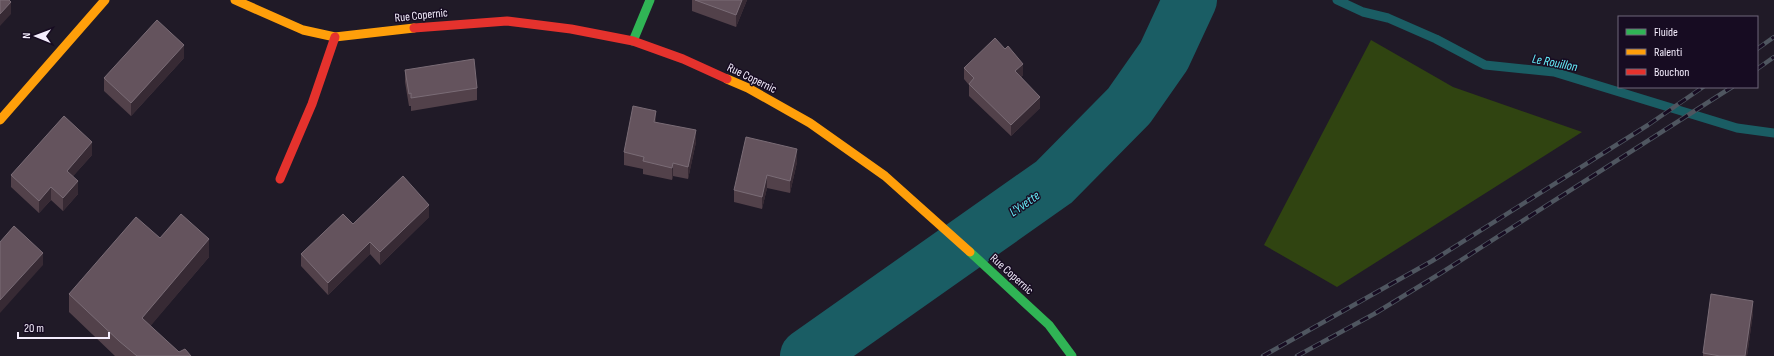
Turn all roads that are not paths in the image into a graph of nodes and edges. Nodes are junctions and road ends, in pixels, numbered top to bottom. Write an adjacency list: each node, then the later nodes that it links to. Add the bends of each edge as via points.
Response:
1 (105, 0): 6 (street)
2 (235, 0): 4 (street, Rue Copernic, via 303,30)
3 (650, 0): 5 (street)
4 (335, 37): 5 (street, Rue Copernic, via 427,26 507,21); 7 (street, via 312,104)
5 (633, 40): 8 (street, Rue Copernic, via 748,88 810,123 885,176 1049,325)
6 (0, 120)
7 (280, 179)
8 (1072, 356)

